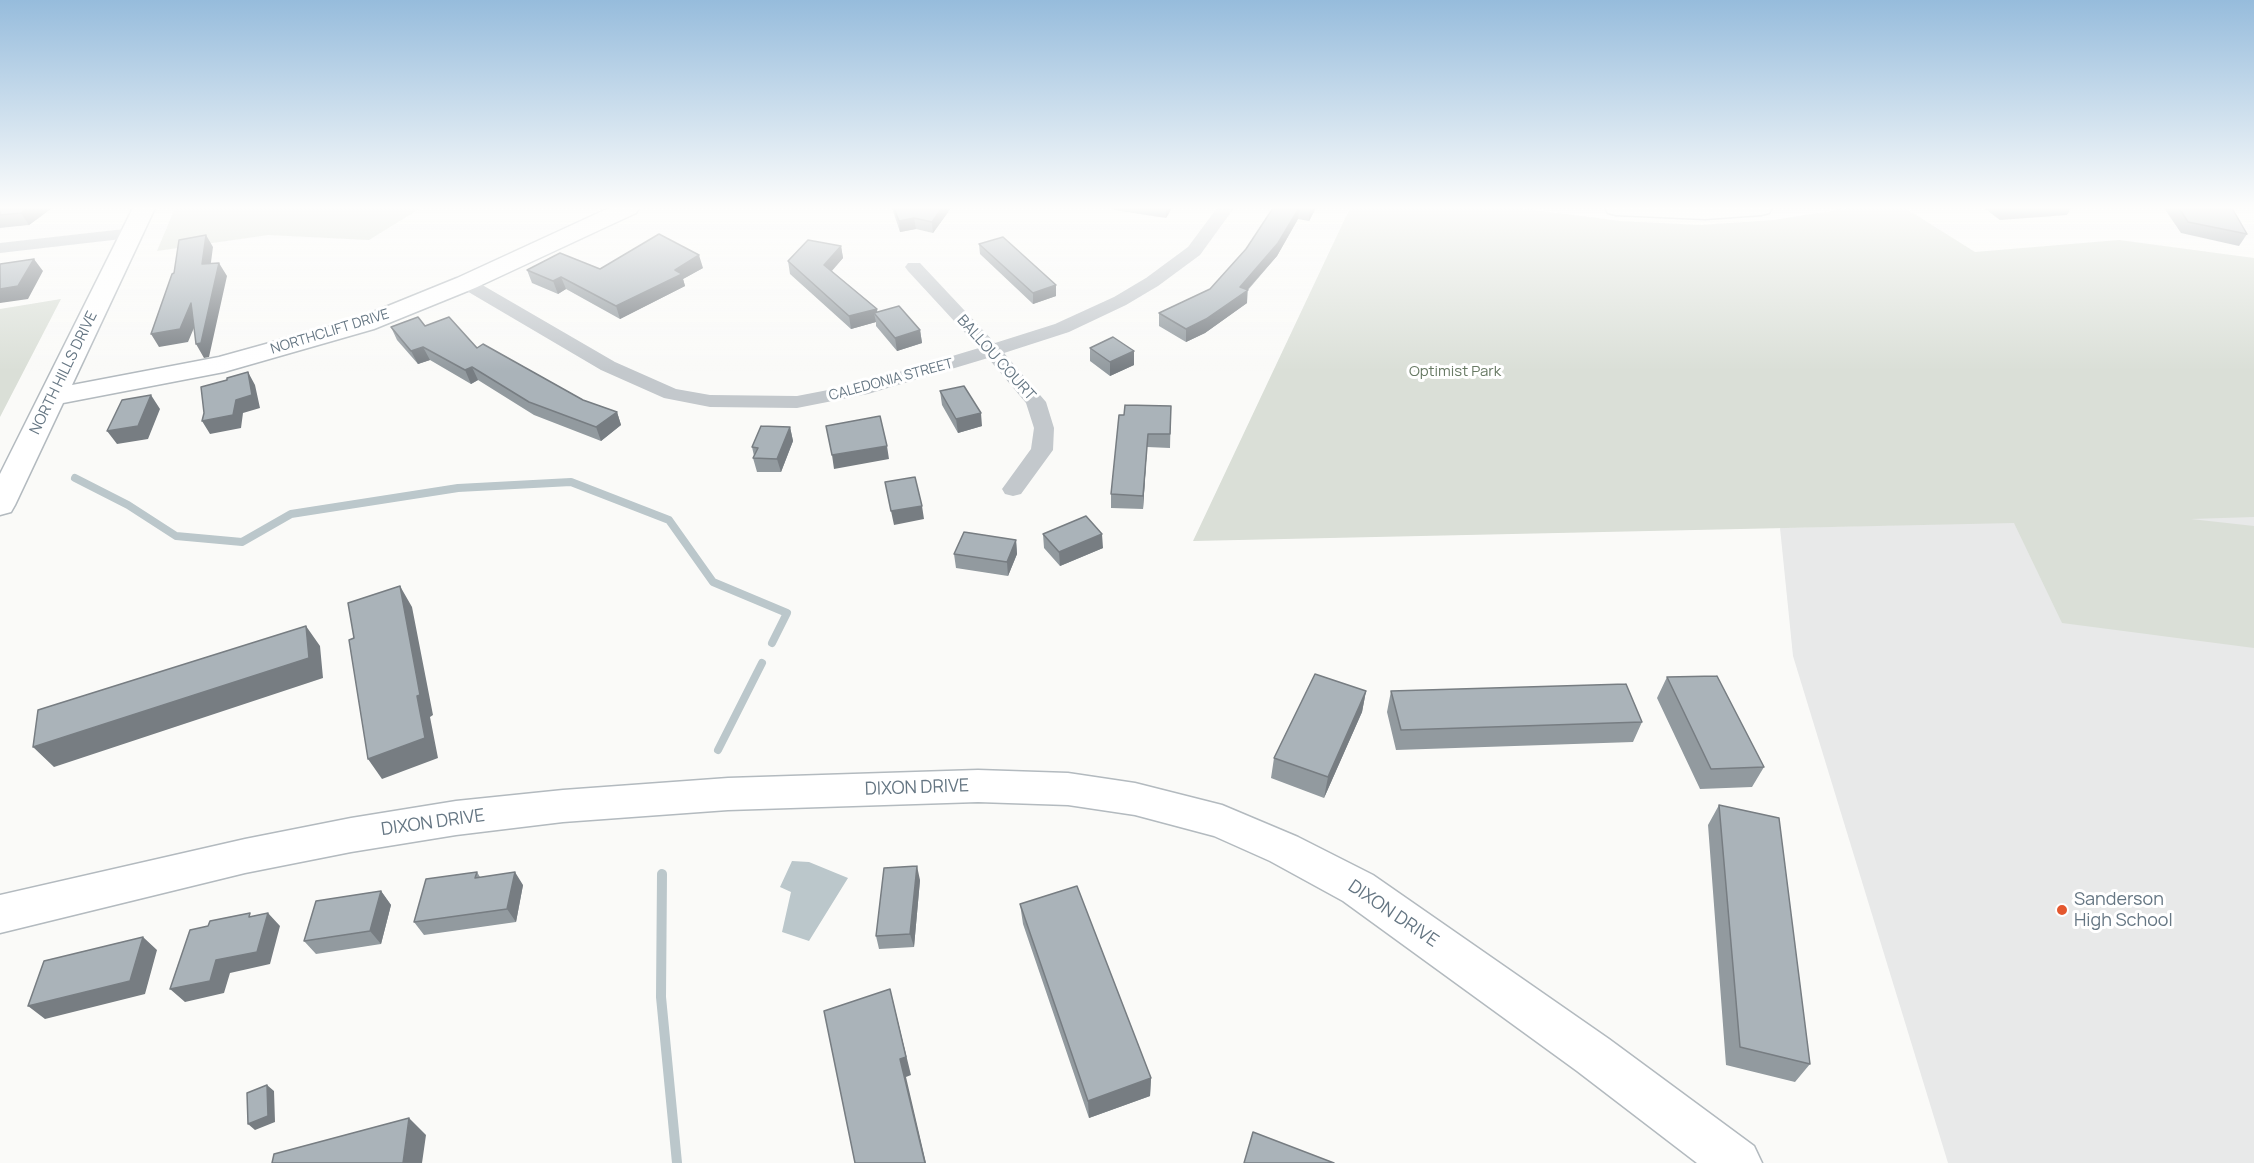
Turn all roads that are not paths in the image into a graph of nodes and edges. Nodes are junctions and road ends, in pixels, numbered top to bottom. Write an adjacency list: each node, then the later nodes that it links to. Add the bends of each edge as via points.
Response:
1 (119, 262): 7 (street, NORTH HILLS DRIVE)
2 (511, 262): 5 (street, NORTHCLIFT DRIVE)
3 (1179, 262): 6 (street, CALEDONIA STREET, via 1119,301 1062,328)
4 (915, 267): 6 (street, BALLOU COURT)
5 (466, 283): 6 (street, CALEDONIA STREET, via 608,366 671,394 710,401 797,402 861,390); 7 (street, NORTHCLIFT DRIVE, via 365,324 224,364)
6 (992, 352): 8 (street, BALLOU COURT, via 1036,402 1044,428 1042,450)
7 (52, 397): 9 (street, NORTH HILLS DRIVE)
8 (1013, 489)
9 (0, 505)
10 (0, 914): 11 (street, DIXON DRIVE, via 245,856 456,818 728,794 978,786 1068,789 1135,799 1222,822 1358,888)
11 (1737, 1163)

